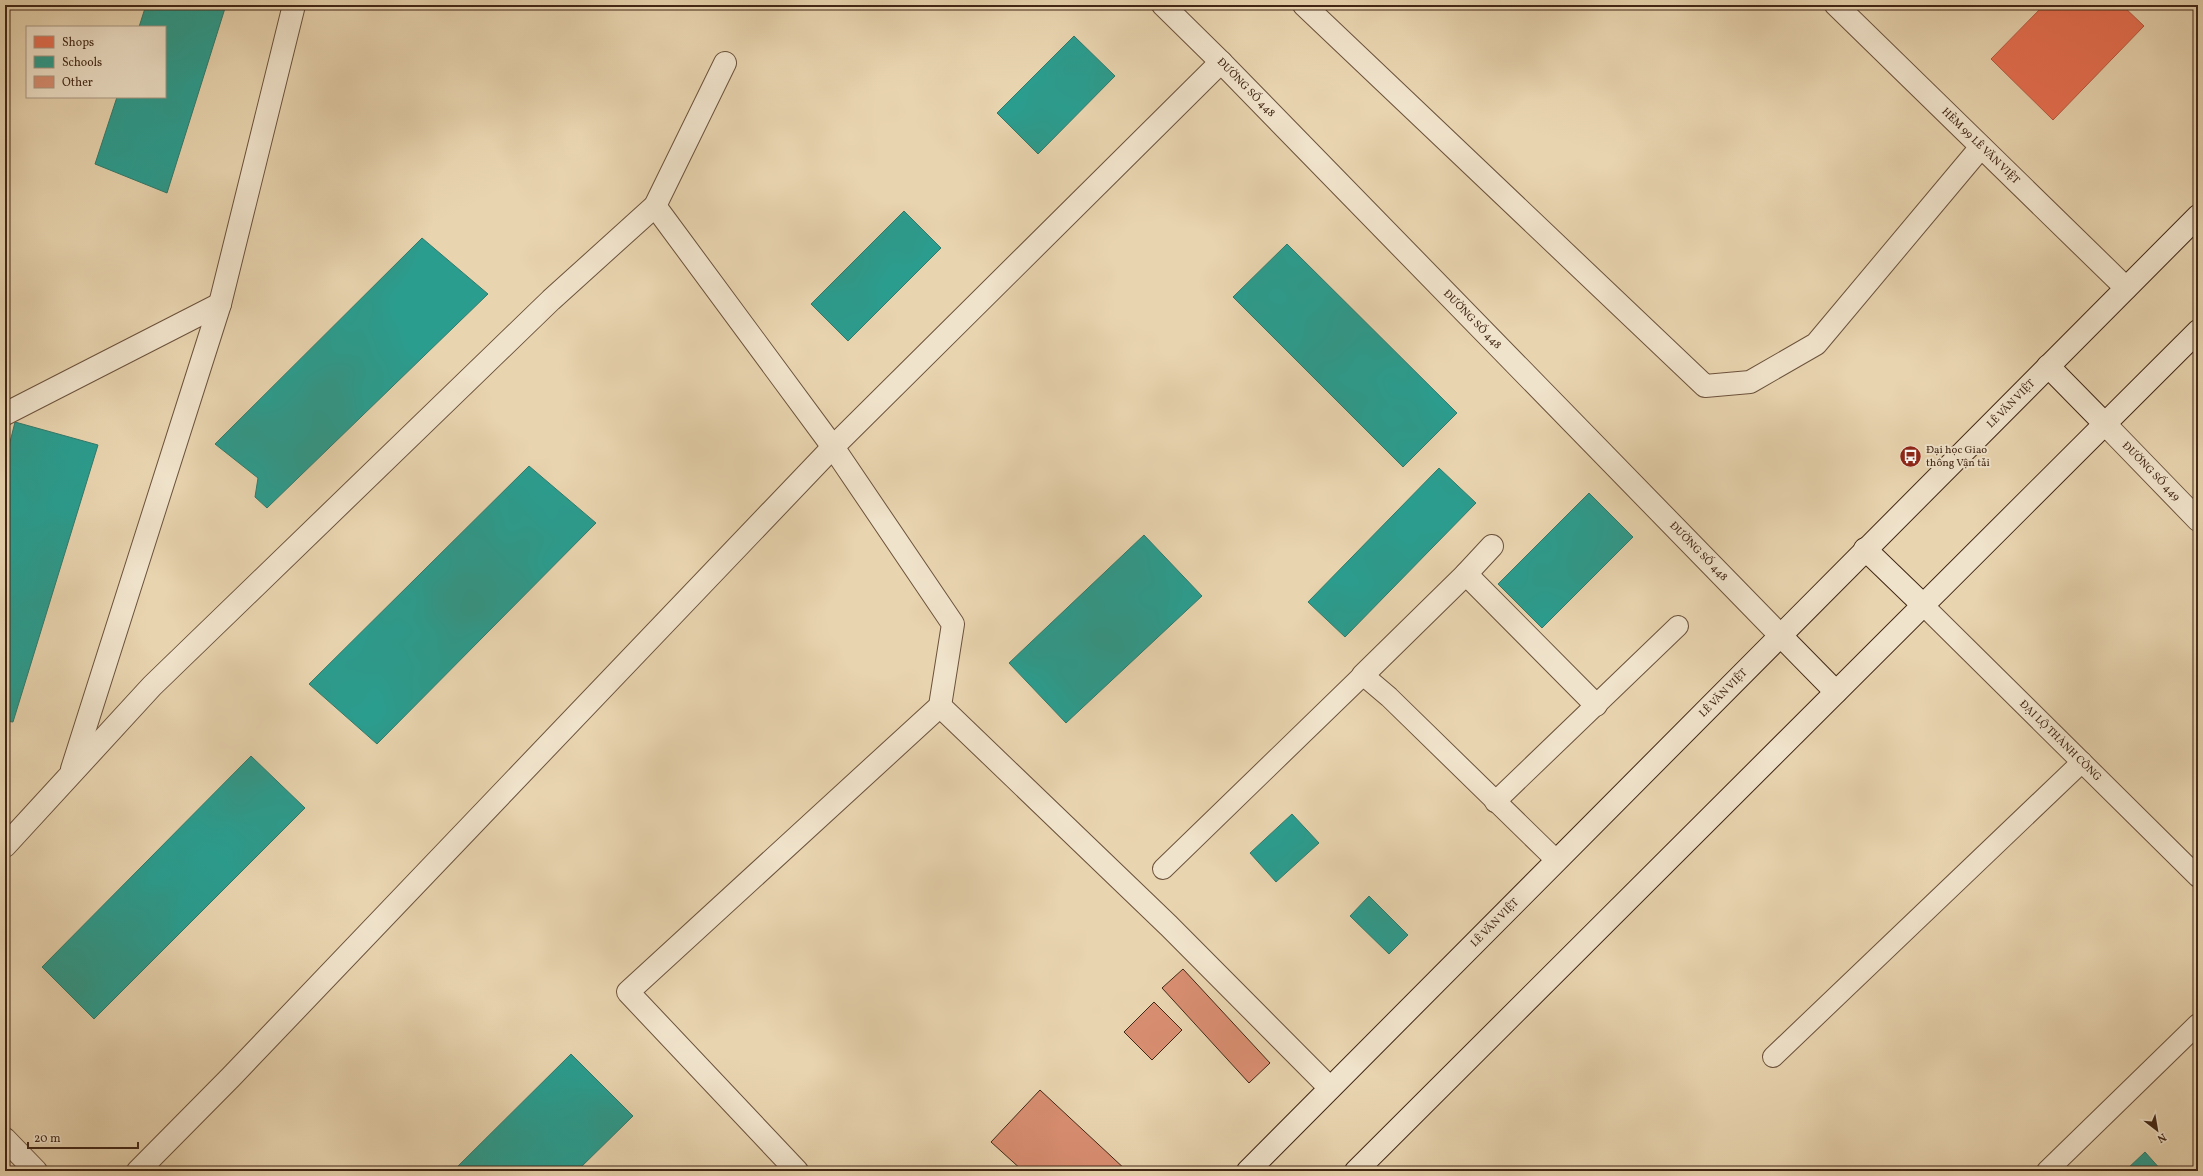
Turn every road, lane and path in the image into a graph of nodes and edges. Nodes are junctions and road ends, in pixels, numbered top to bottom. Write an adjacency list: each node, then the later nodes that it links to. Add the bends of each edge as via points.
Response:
1 (294, 5): 11 (street)
2 (1162, 5): 5 (street, ĐƯỜNG SỐ 448)
3 (1304, 5): 7 (street, via 1705,386 1750,382 1816,344)
4 (1836, 5): 7 (street, HẺM 99 LÊ VĂN VIỆT)
5 (1221, 62): 16 (street); 23 (street, ĐƯỜNG SỐ 448)
6 (726, 63): 8 (street)
7 (1981, 147): 10 (street, HẺM 99 LÊ VĂN VIỆT)
8 (655, 206): 16 (street); 29 (street, via 546,306 152,686)
9 (2198, 216): 10 (street, LÊ VĂN VIỆT)
10 (2126, 288): 13 (street, LÊ VĂN VIỆT)
11 (220, 304): 14 (street); 29 (street)
12 (2198, 331): 15 (street)
13 (2048, 366): 15 (street, ĐƯỜNG SỐ 449); 19 (street, LÊ VĂN VIỆT)
14 (5, 414)
15 (2105, 424): 17 (street, ĐƯỜNG SỐ 449); 21 (street)
16 (833, 447): 27 (street, via 953,624); 40 (street)
17 (2198, 520)
18 (1492, 546): 20 (street)
19 (1865, 549): 21 (street); 23 (street, LÊ VĂN VIỆT)
20 (1466, 574): 24 (street); 26 (street)
21 (1923, 605): 25 (street); 28 (lane, ĐẠI LỘ THÀNH CÔNG)
22 (1678, 626): 26 (lane)
23 (1780, 634): 25 (street, ĐƯỜNG SỐ 448); 32 (street, LÊ VĂN VIỆT)
24 (1363, 675): 30 (lane, via 1389,697); 33 (lane)
25 (1836, 692): 43 (street)
26 (1596, 705): 30 (lane)
27 (940, 706): 37 (street, via 1163,921); 41 (street, via 628,992)
28 (2082, 762): 34 (lane, ĐẠI LỘ THÀNH CÔNG); 36 (lane)
29 (69, 776): 31 (street)
30 (1495, 802): 32 (lane)
31 (5, 846)
32 (1556, 860): 37 (street, LÊ VĂN VIỆT)
33 (1163, 869)
34 (2198, 877)
35 (2198, 1024): 44 (lane)
36 (1773, 1057)
37 (1330, 1088): 42 (street, LÊ VĂN VIỆT)
38 (5, 1139): 39 (street)
39 (36, 1171)
40 (138, 1171)
41 (797, 1171)
42 (1248, 1171)
43 (1356, 1171)
44 (2047, 1171)

